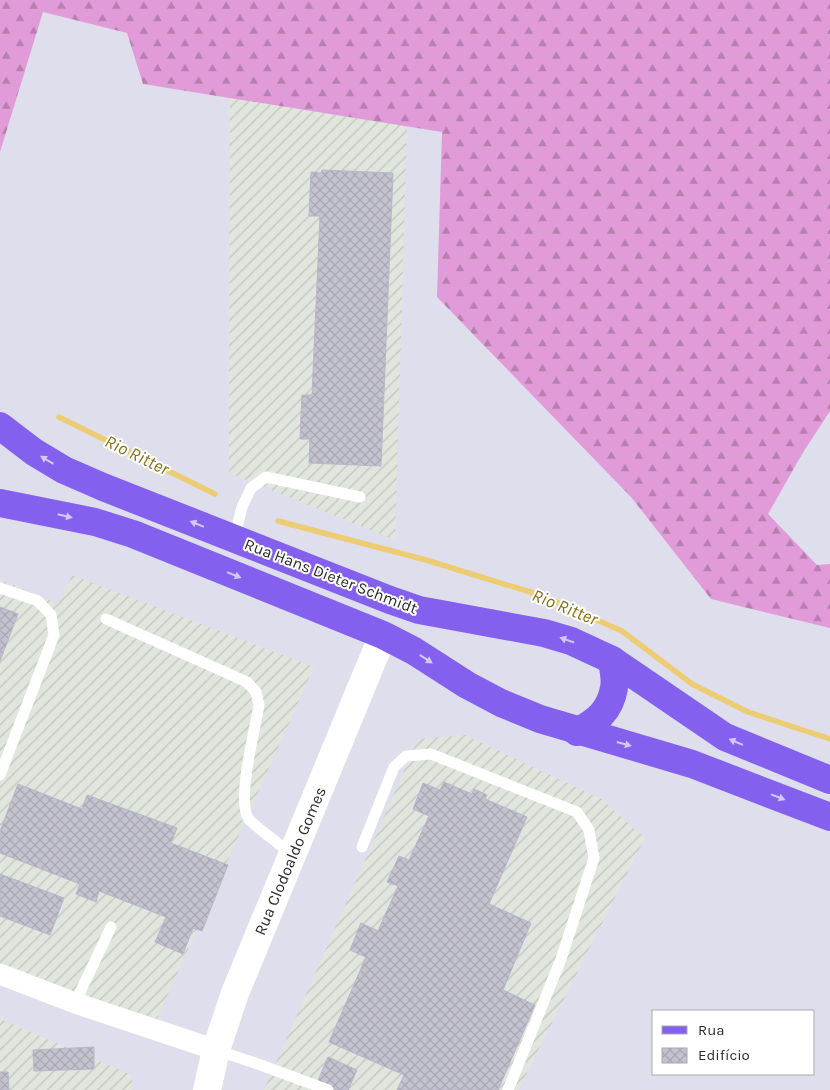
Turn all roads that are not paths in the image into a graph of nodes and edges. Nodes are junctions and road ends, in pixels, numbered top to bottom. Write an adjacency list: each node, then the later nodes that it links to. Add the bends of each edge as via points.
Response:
1 (0, 426): 4 (main road, Rua Hans Dieter Schmidt, one-way to 1, via 64,470)
2 (360, 497): 4 (lane, via 266,477 251,488 242,507)
3 (0, 502): 7 (main road, Rua Hans Dieter Schmidt, one-way to 7, via 95,522 133,534)
4 (234, 539): 8 (main road, Rua Hans Dieter Schmidt, one-way to 4, via 571,641 544,633 419,610)
5 (0, 588): 10 (lane, via 38,601 50,615 54,636)
6 (106, 619): 14 (lane, via 247,682 256,692 259,705 244,802 248,819)
7 (383, 636): 9 (main road, Rua Hans Dieter Schmidt, one-way to 9, via 501,703); 14 (main road, Rua Clodoaldo Gomes)
8 (612, 660): 9 (main road, via 615,687 606,711 596,722); 11 (main road, Rua Hans Dieter Schmidt, one-way to 8, via 725,737)
9 (577, 732): 12 (main road, Rua Hans Dieter Schmidt, one-way to 12, via 692,764)
10 (0, 775)
11 (830, 780)
12 (830, 817)
13 (362, 847): 21 (lane, via 394,768 406,756 431,754 577,812 589,830 594,858 561,959)
14 (293, 854): 18 (main road, Rua Clodoaldo Gomes, via 235,993)
15 (111, 927): 17 (lane)
16 (0, 974): 17 (street)
17 (75, 1003): 18 (street)
18 (216, 1050): 19 (main road, Rua Clodoaldo Gomes); 20 (lane)
19 (207, 1090)
20 (328, 1090)
21 (508, 1090)

